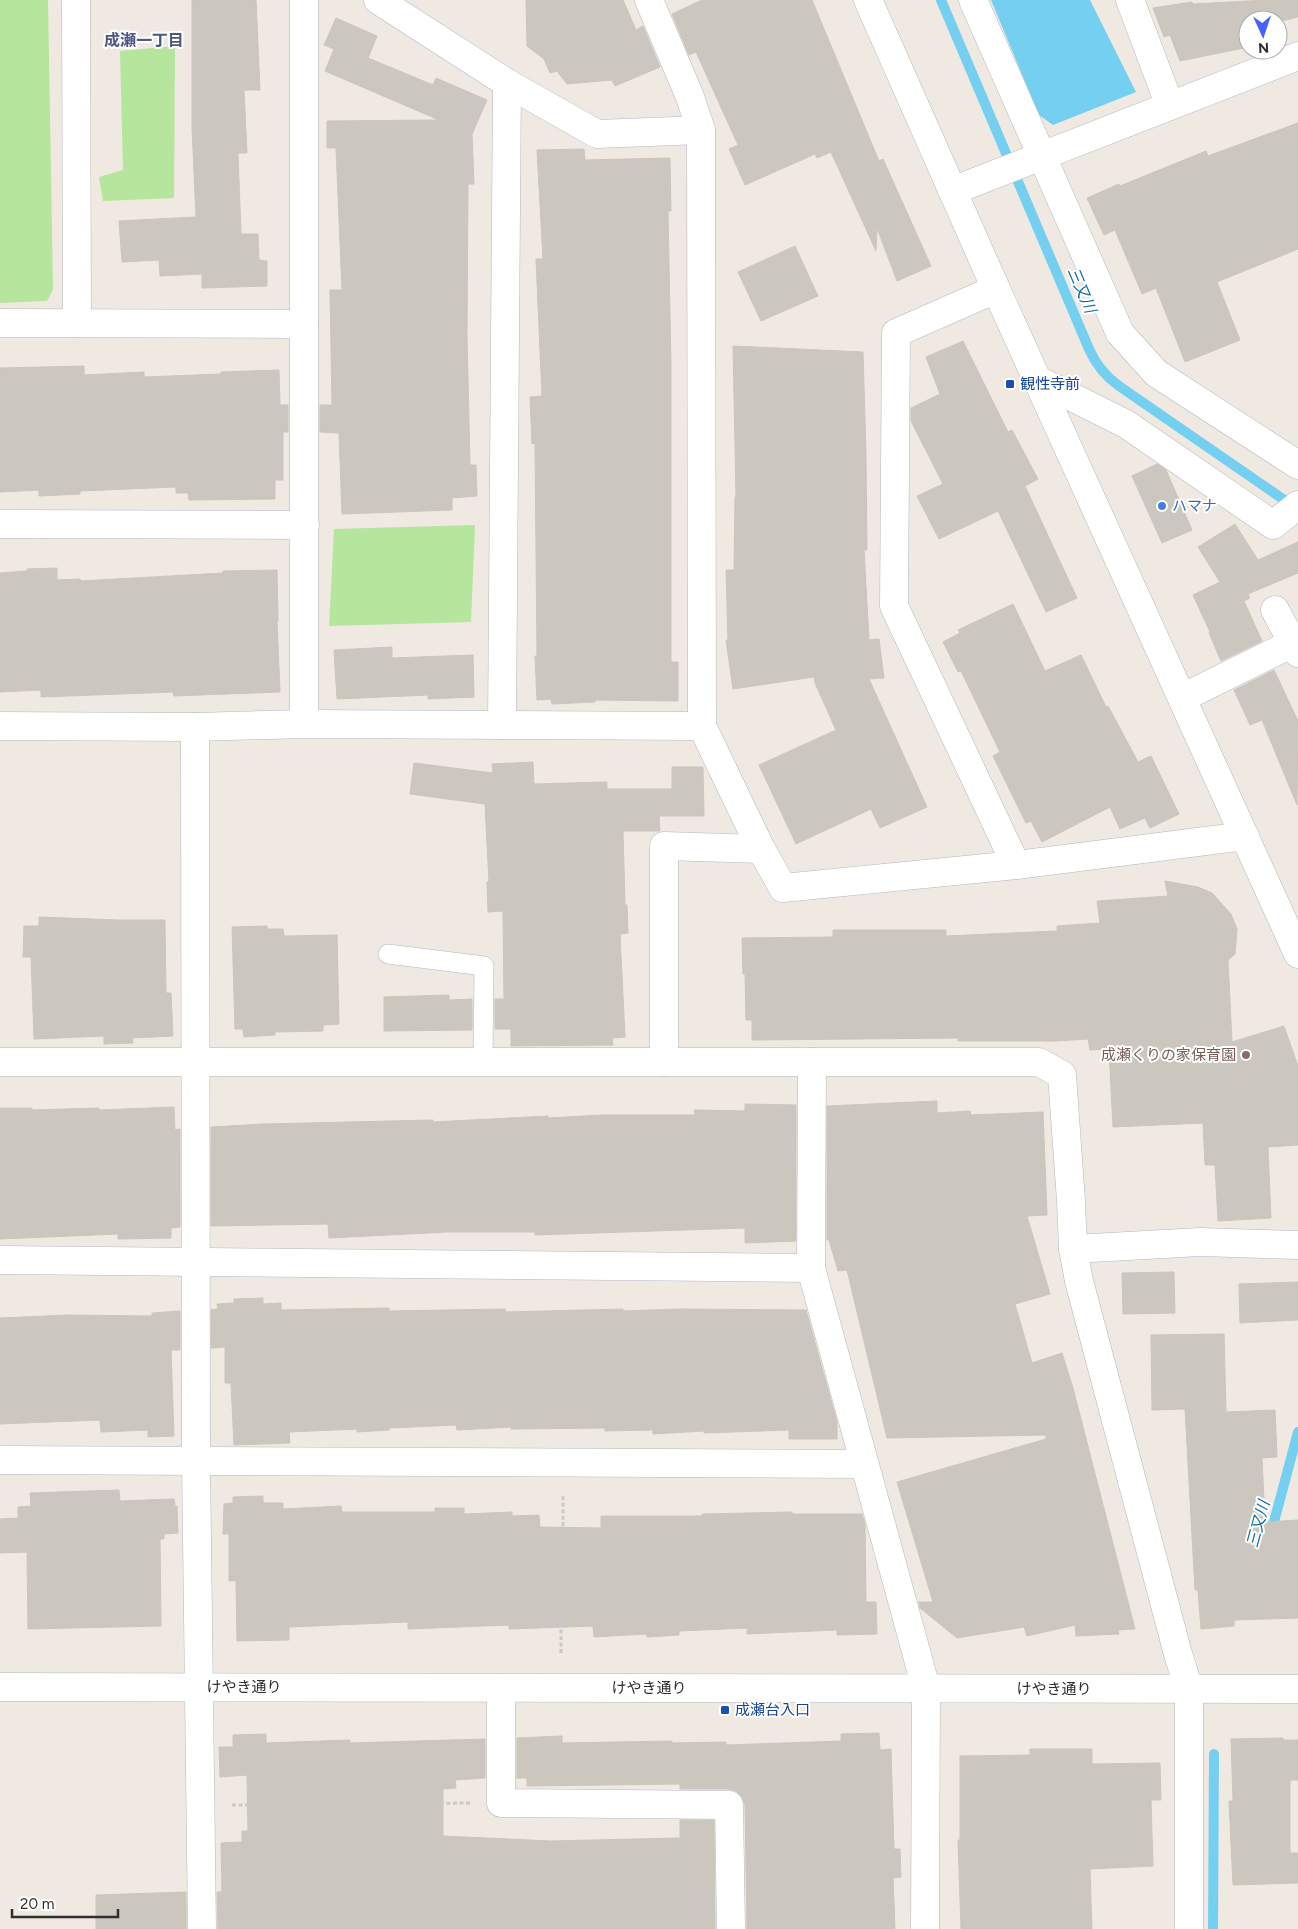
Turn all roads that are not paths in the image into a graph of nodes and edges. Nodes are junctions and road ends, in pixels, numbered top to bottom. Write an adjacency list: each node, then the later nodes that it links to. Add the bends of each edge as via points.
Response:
1 (76, 0): 16 (street)
2 (304, 0): 17 (street)
3 (378, 0): 9 (street)
4 (649, 0): 11 (street)
5 (868, 0): 13 (street)
6 (973, 0): 12 (street)
7 (1130, 0): 10 (street)
8 (1298, 56): 10 (street)
9 (507, 83): 11 (street, via 597,134); 27 (street)
10 (1170, 106): 12 (street)
11 (701, 130): 29 (street)
12 (1033, 159): 13 (street); 19 (street, via 1120,333 1156,373)
13 (952, 191): 14 (street)
14 (996, 289): 18 (street); 33 (street, via 896,333 894,606)
15 (0, 323): 16 (street)
16 (77, 323): 17 (street)
17 (304, 324): 22 (street)
18 (1038, 380): 20 (street, via 1126,424 1273,525); 25 (street)
19 (1298, 465)
20 (1290, 512)
21 (0, 524): 22 (street)
22 (305, 525): 26 (street)
23 (1275, 610): 24 (street)
24 (1296, 648): 25 (street)
25 (1182, 698): 31 (street)
26 (304, 724): 27 (street); 30 (street)
27 (502, 725): 29 (street)
28 (0, 726): 30 (street)
29 (702, 726): 32 (street)
30 (195, 727): 37 (street)
31 (1244, 836): 33 (street); 35 (street)
32 (762, 850): 33 (street, via 783,888); 39 (street, via 664,846)
33 (1016, 865)
34 (388, 954): 38 (lane, via 484,966)
35 (1298, 954)
36 (0, 1062): 37 (street)
37 (196, 1062): 38 (street); 44 (street)
38 (483, 1062): 39 (street)
39 (664, 1062): 40 (street)
40 (812, 1062): 42 (street, via 1039,1062 1062,1075); 45 (street)
41 (1298, 1245): 42 (street, via 1200,1242)
42 (1073, 1249): 53 (street)
43 (0, 1260): 44 (street)
44 (196, 1261): 45 (street); 47 (street)
45 (811, 1268): 48 (street)
46 (0, 1460): 47 (street)
47 (196, 1461): 48 (street); 50 (street)
48 (864, 1464): 52 (street)
49 (0, 1687): 50 (street, けやき通り)
50 (199, 1687): 51 (street, けやき通り); 55 (street)
51 (501, 1688): 52 (street, けやき通り); 56 (street, via 501,1803 729,1805)
52 (926, 1688): 53 (street, けやき通り); 57 (street)
53 (1189, 1689): 54 (street, けやき通り); 58 (street)
54 (1298, 1689)
55 (202, 1929)
56 (731, 1929)
57 (925, 1929)
58 (1188, 1929)

